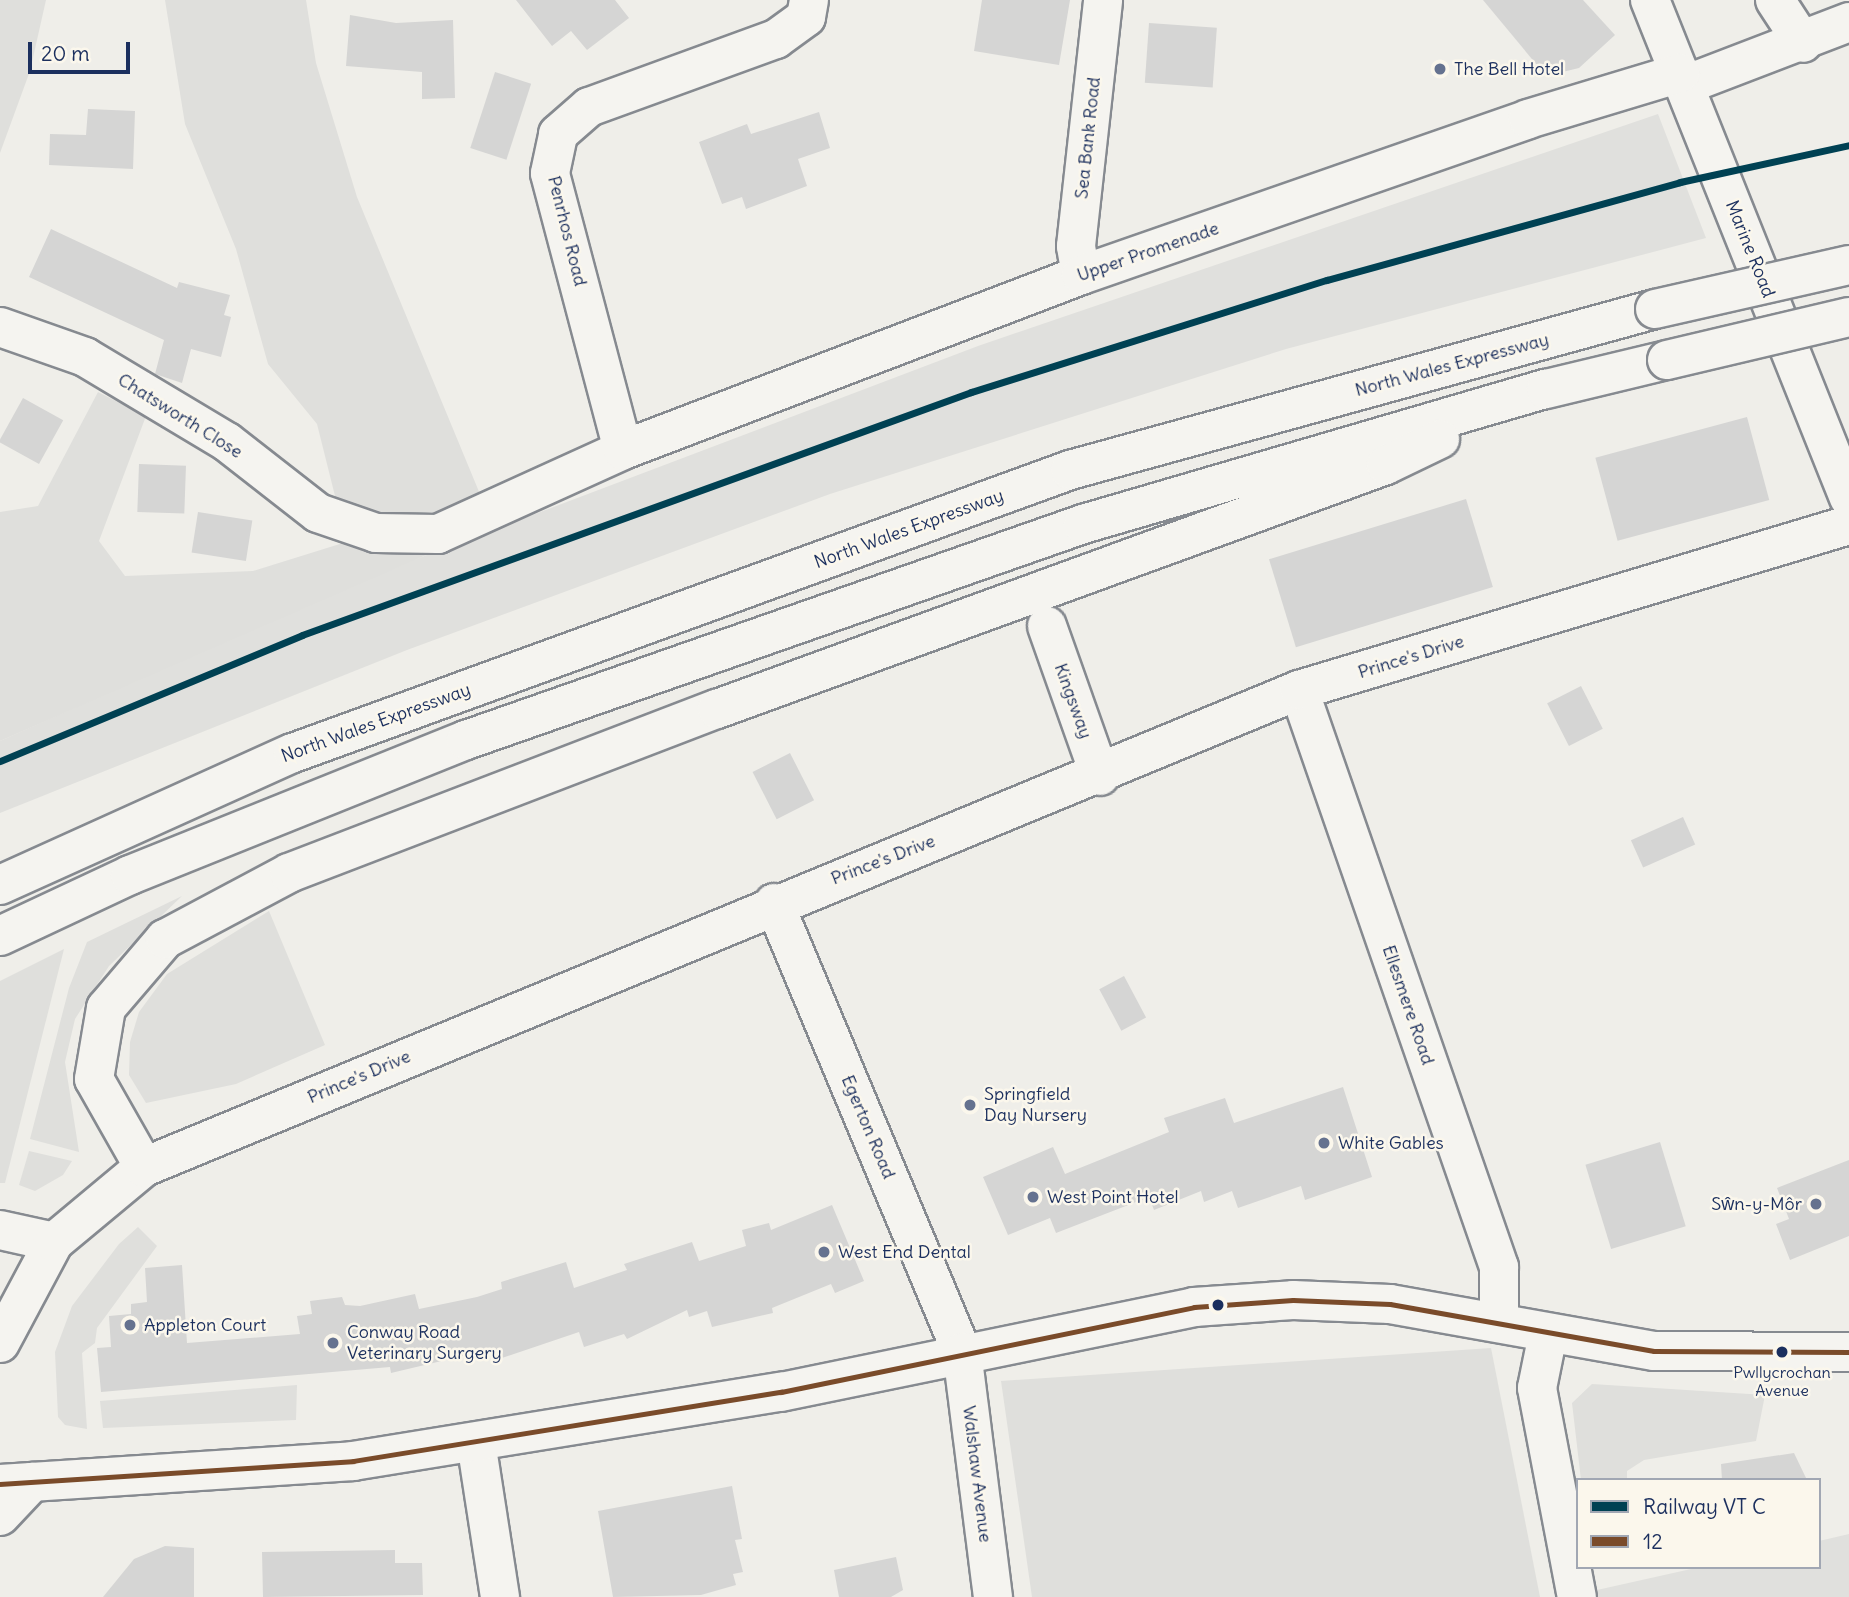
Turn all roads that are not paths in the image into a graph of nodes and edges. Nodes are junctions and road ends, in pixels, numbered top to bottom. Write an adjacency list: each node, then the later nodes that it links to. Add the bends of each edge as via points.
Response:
1 (809, 0): 13 (main road, Penrhos Road, via 806,17 776,39 589,107 558,134 550,173)
2 (1103, 0): 9 (main road, Sea Bank Road, via 1076,246)
3 (1650, 0): 7 (main road, Marine Road)
4 (1775, 0): 6 (main road)
5 (1849, 22): 6 (main road, Upper Promenade)
6 (1802, 43): 7 (main road, Upper Promenade)
7 (1683, 79): 9 (main road, Upper Promenade, via 1528,119); 14 (main road, Marine Road)
8 (1849, 265): 18 (main road, North Wales Expressway, bridge, via 1655,309 1070,470)
9 (1082, 275): 13 (main road, Upper Promenade)
10 (1849, 317): 12 (main road, bridge)
11 (0, 327): 13 (main road, Chatsworth Close, via 85,357 227,442 317,513 376,533 438,534)
12 (1546, 389): 23 (main road, via 1083,524 479,735 130,875); 24 (main road, via 1386,465 730,704 289,873 165,939 106,1008 94,1079)
13 (623, 450)
14 (1849, 498)
15 (1849, 525): 17 (main road, Prince's Drive)
16 (1047, 626): 19 (main road, Kingsway)
17 (1299, 690): 19 (main road, Prince's Drive); 27 (main road, Ellesmere Road, via 1499,1267)
18 (293, 752): 20 (main road); 21 (main road, North Wales Expressway)
19 (1100, 776): 22 (main road, Prince's Drive)
20 (0, 869)
21 (0, 885)
22 (774, 903): 24 (main road, Prince's Drive); 30 (main road, Egerton Road)
23 (0, 936)
24 (144, 1167): 26 (main road, Prince's Drive)
25 (0, 1230): 26 (main road)
26 (54, 1242): 29 (main road, Prince's Drive)
27 (1499, 1323): 28 (main road); 30 (main road, via 1390,1304 1293,1300 1194,1307)
28 (1548, 1334): 31 (main road, via 1654,1351); 37 (main road, via 1537,1388)
29 (1, 1343)
30 (962, 1352): 32 (main road, via 780,1392); 36 (main road, Walshaw Avenue)
31 (1849, 1352)
32 (476, 1441): 33 (main road, via 237,1472); 35 (main road)
33 (16, 1483): 34 (main road)
34 (0, 1517)
35 (500, 1597)
36 (993, 1597)
37 (1577, 1597)

